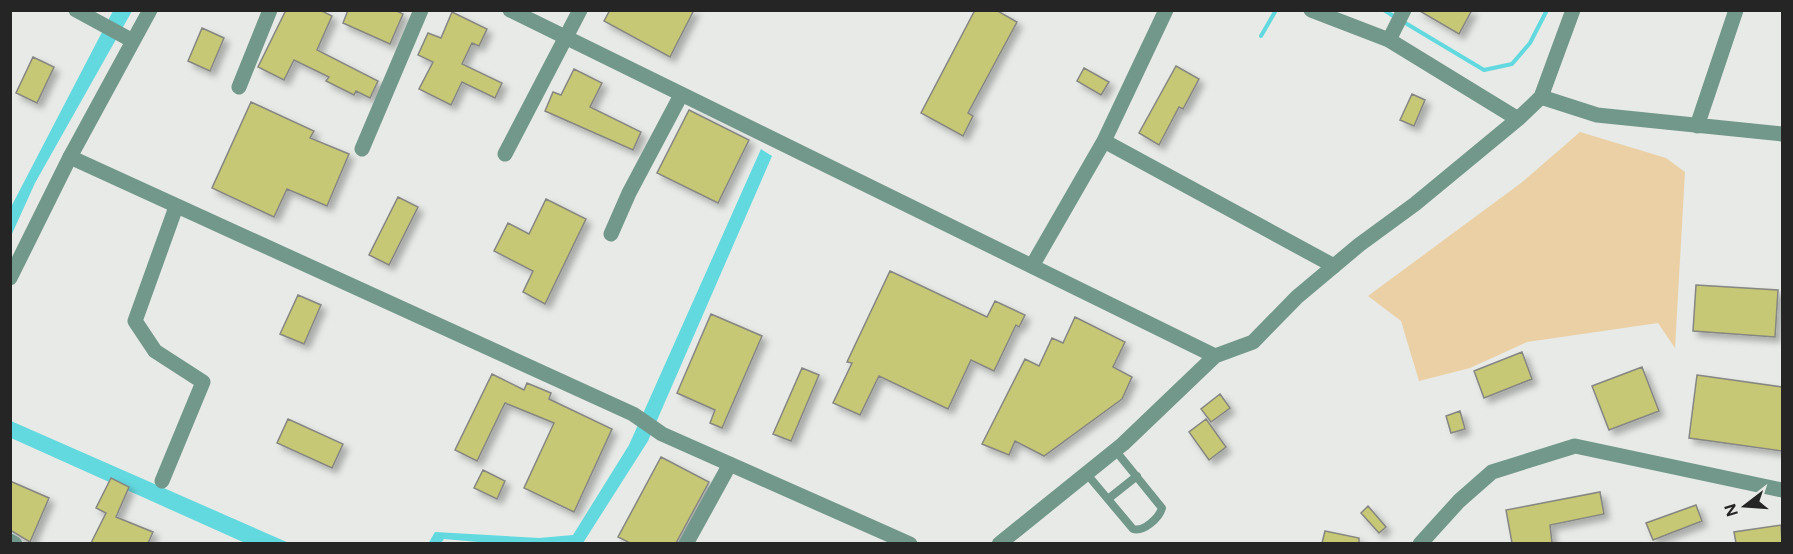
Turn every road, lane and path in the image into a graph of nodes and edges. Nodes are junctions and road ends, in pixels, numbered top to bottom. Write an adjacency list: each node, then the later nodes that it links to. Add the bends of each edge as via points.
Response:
1 (76, 10): 12 (street)
2 (150, 10): 12 (street)
3 (270, 10): 15 (street)
4 (421, 10): 22 (street)
5 (510, 10): 13 (street)
6 (580, 10): 13 (street)
7 (1166, 10): 21 (street)
8 (1311, 10): 14 (street)
9 (1404, 10): 14 (street)
10 (1574, 10): 17 (street)
11 (1736, 10): 19 (street)
12 (128, 38): 24 (street)
13 (566, 38): 16 (street); 23 (street)
14 (1389, 40): 18 (street)
15 (239, 87)
16 (681, 95): 26 (street); 27 (street)
17 (1540, 96): 18 (street); 19 (street, via 1597,115)
18 (1518, 119): 28 (street)
19 (1697, 126): 20 (street)
20 (1782, 134)
21 (1104, 141): 27 (street); 28 (street)
22 (362, 149)
23 (505, 154)
24 (70, 157): 25 (street); 29 (street)
25 (176, 207): 32 (street, via 633,414 662,434); 35 (street, via 135,321 155,351 203,382)
26 (611, 234)
27 (1032, 266): 30 (street)
28 (1334, 266): 30 (street, via 1253,342)
29 (10, 278)
30 (1215, 356): 31 (street)
31 (1115, 450): 33 (street); 34 (lane)
32 (730, 464): 40 (street); 41 (street)
33 (1086, 473): 37 (lane); 42 (street)
34 (1137, 476): 37 (lane); 37 (lane, via 1162,508 1144,528 1133,529)
35 (162, 481)
36 (1782, 490): 43 (street, via 1575,446 1492,472)
37 (1108, 500)
38 (10, 542): 39 (street)
39 (15, 543)
40 (686, 543)
41 (910, 543)
42 (999, 543)
43 (1420, 543)

